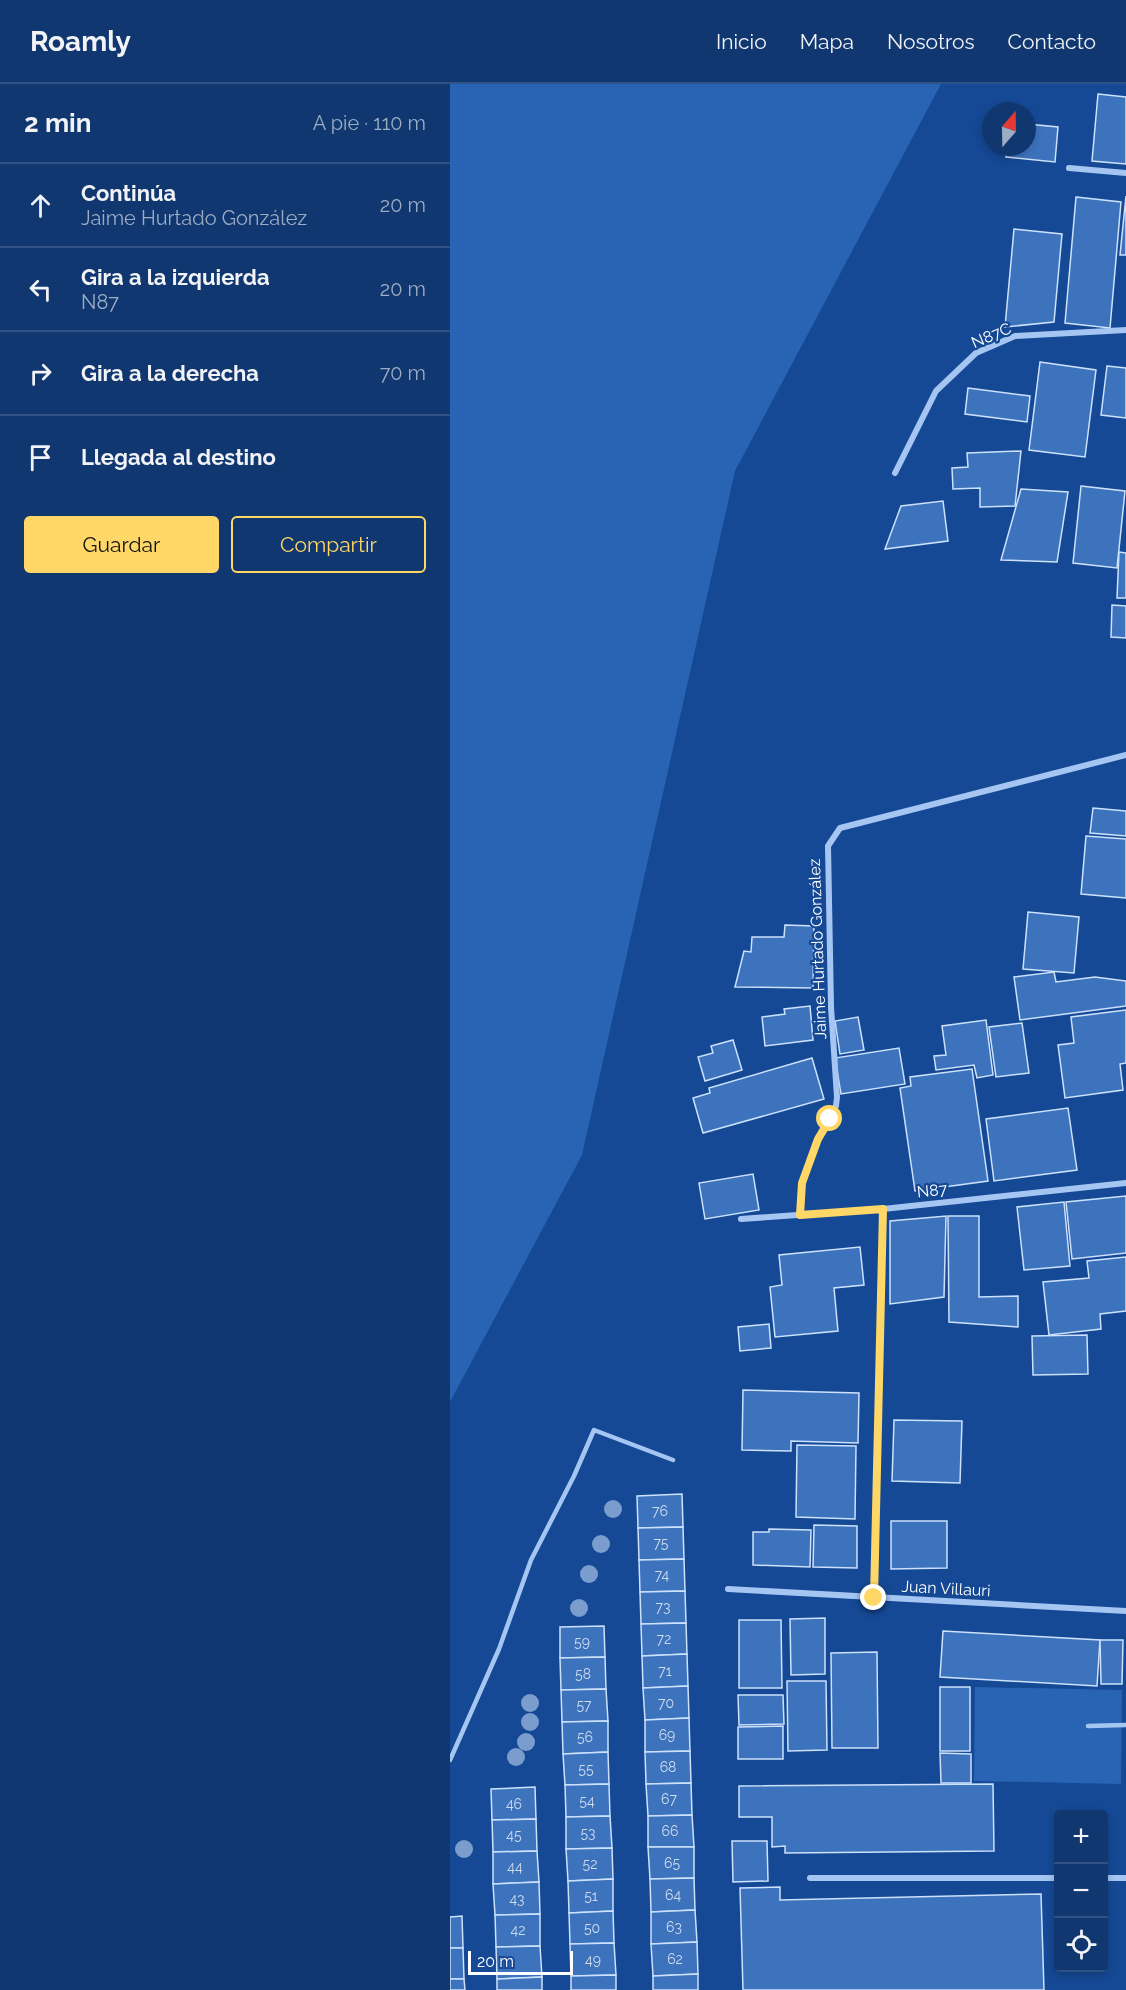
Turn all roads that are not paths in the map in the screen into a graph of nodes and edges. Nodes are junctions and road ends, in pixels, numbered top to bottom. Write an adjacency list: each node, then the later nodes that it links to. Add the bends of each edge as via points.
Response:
1 (1069, 168): 2 (street)
2 (1126, 173)
3 (1126, 330): 4 (street, N87C, via 1015,336 976,353 936,391)
4 (895, 473)
5 (1126, 755): 8 (street, Jaime Hurtado González, via 840,828 828,846 837,1097 802,1183)
6 (1126, 1183): 7 (street, N87)
7 (883, 1209): 8 (street, N87); 12 (street)
8 (800, 1215): 9 (street, N87)
9 (741, 1220)
10 (673, 1460): 16 (lane, via 594,1430 531,1560 499,1649)
11 (728, 1589): 12 (street, Juan Villauri)
12 (874, 1598): 13 (street, Juan Villauri)
13 (1126, 1611)
14 (1126, 1725): 15 (lane)
15 (1088, 1726)
16 (450, 1760)
17 (810, 1878): 18 (street)
18 (1054, 1878)
19 (1108, 1878): 20 (street)
20 (1126, 1878)

